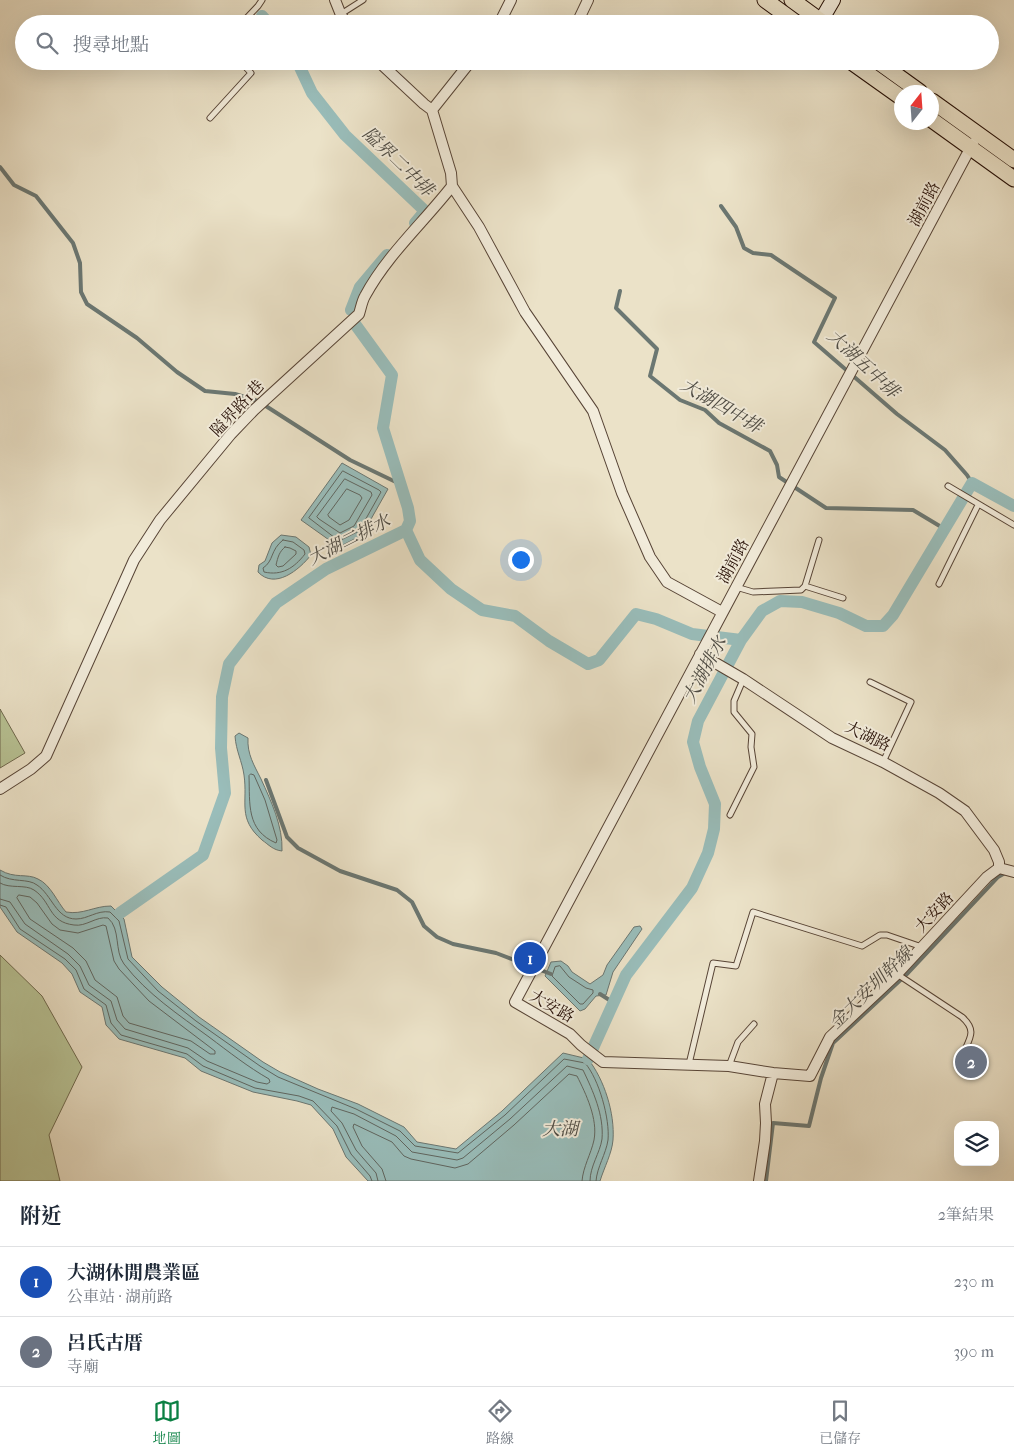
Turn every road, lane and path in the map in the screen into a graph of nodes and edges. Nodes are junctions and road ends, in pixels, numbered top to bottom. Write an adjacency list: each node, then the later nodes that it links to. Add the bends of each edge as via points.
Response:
1 (262, 0): 9 (lane)
2 (335, 0): 10 (street)
3 (363, 0): 11 (lane)
4 (511, 0): 12 (street)
5 (588, 0): 13 (street)
6 (765, 0): 14 (main road)
7 (792, 0): 15 (main road)
8 (833, 0): 16 (street)
9 (250, 15)
10 (342, 15)
11 (348, 15)
12 (504, 15)
13 (581, 15)
14 (786, 15)
15 (812, 15)
16 (826, 15)
17 (248, 70): 26 (lane, via 251,73)
18 (388, 70): 25 (street)
19 (464, 70): 25 (street)
20 (863, 70): 23 (main road)
21 (889, 70): 22 (main road)
22 (910, 85)
23 (894, 92)
24 (939, 106): 28 (main road)
25 (432, 110): 32 (street)
26 (210, 118)
27 (939, 125): 29 (main road)
28 (978, 134): 29 (street, 湖前路); 30 (main road)
29 (971, 148): 31 (main road); 39 (street, 湖前路)
30 (1014, 160)
31 (1014, 179)
32 (452, 186): 41 (street, via 479,227 525,312 593,411 622,493 650,556 667,582); 46 (street, 隘界路1巷, via 392,256 364,297 359,314 254,410 160,520 134,560 46,756)
33 (948, 486): 34 (lane)
34 (978, 505): 35 (lane); 37 (lane)
35 (1014, 525)
36 (819, 540): 38 (lane)
37 (939, 584)
38 (805, 586): 39 (lane, via 801,590 753,592); 40 (lane)
39 (736, 587): 41 (street, 湖前路)
40 (843, 598)
41 (722, 612): 42 (street, 湖前路)
42 (700, 654): 43 (street, 大湖路); 52 (street, 湖前路)
43 (744, 679): 45 (street, 大湖路, via 832,738); 47 (lane, via 734,701 734,712 752,734 754,767)
44 (870, 682): 45 (lane, via 911,702)
45 (883, 762): 48 (street, 大湖路, via 965,811 994,850)
46 (0, 788)
47 (730, 816)
48 (999, 868): 49 (street); 50 (street, 大安路)
49 (1014, 872)
50 (922, 947): 51 (street, 大安路); 55 (lane, via 880,935 862,946 753,912 736,966 714,963)
51 (897, 974): 54 (lane, via 970,1024 972,1033); 57 (street, 大安路, via 830,1037 810,1076)
52 (515, 1002): 55 (street, 大安路, via 570,1034 604,1062)
53 (754, 1024): 56 (lane, via 738,1042)
54 (962, 1056)
55 (688, 1064): 56 (street, 大安路)
56 (729, 1066): 57 (street, 大安路)
57 (773, 1073): 58 (street, via 765,1104 765,1141)
58 (759, 1181)

